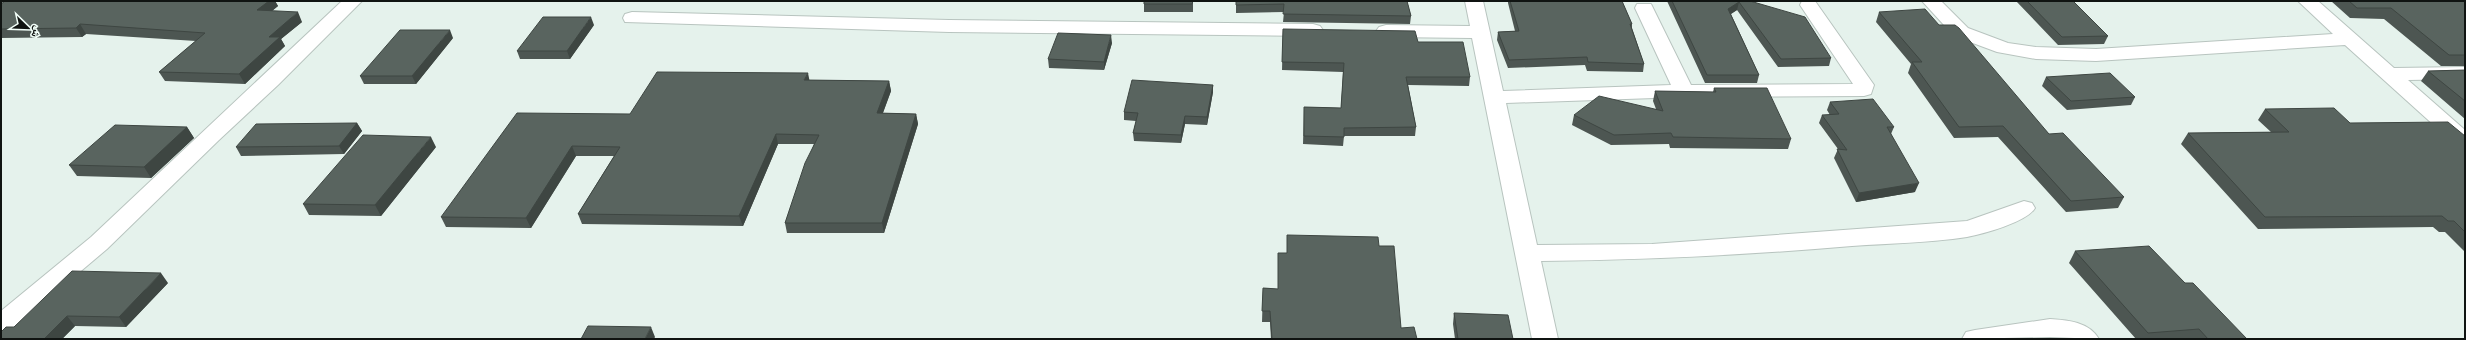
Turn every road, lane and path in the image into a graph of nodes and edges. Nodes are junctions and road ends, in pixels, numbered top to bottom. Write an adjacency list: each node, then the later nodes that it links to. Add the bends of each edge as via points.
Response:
1 (353, 1): 19 (street, via 271,82 211,135 99,243)
2 (1474, 1): 10 (street)
3 (1931, 1): 11 (street, via 1961,32 2004,48 2036,53 2096,55)
4 (2308, 1): 11 (street)
5 (1809, 5): 14 (street, via 1866,88 1864,90)
6 (1644, 8): 14 (street)
7 (632, 18): 8 (street, via 949,26)
8 (1330, 30)
9 (1369, 31): 10 (street)
10 (1480, 32): 15 (street)
11 (2350, 39): 13 (street)
12 (2465, 73): 13 (street)
13 (2392, 74): 16 (street)
14 (1684, 91): 15 (street)
15 (1495, 97): 18 (street)
16 (2465, 141)
17 (2024, 208): 18 (street, via 1990,223 1959,230 1799,244)
18 (1528, 253): 20 (street)
19 (1, 325)
20 (1545, 339)
21 (1975, 339): 22 (street, via 2058,327 2077,330)
22 (2086, 339)

